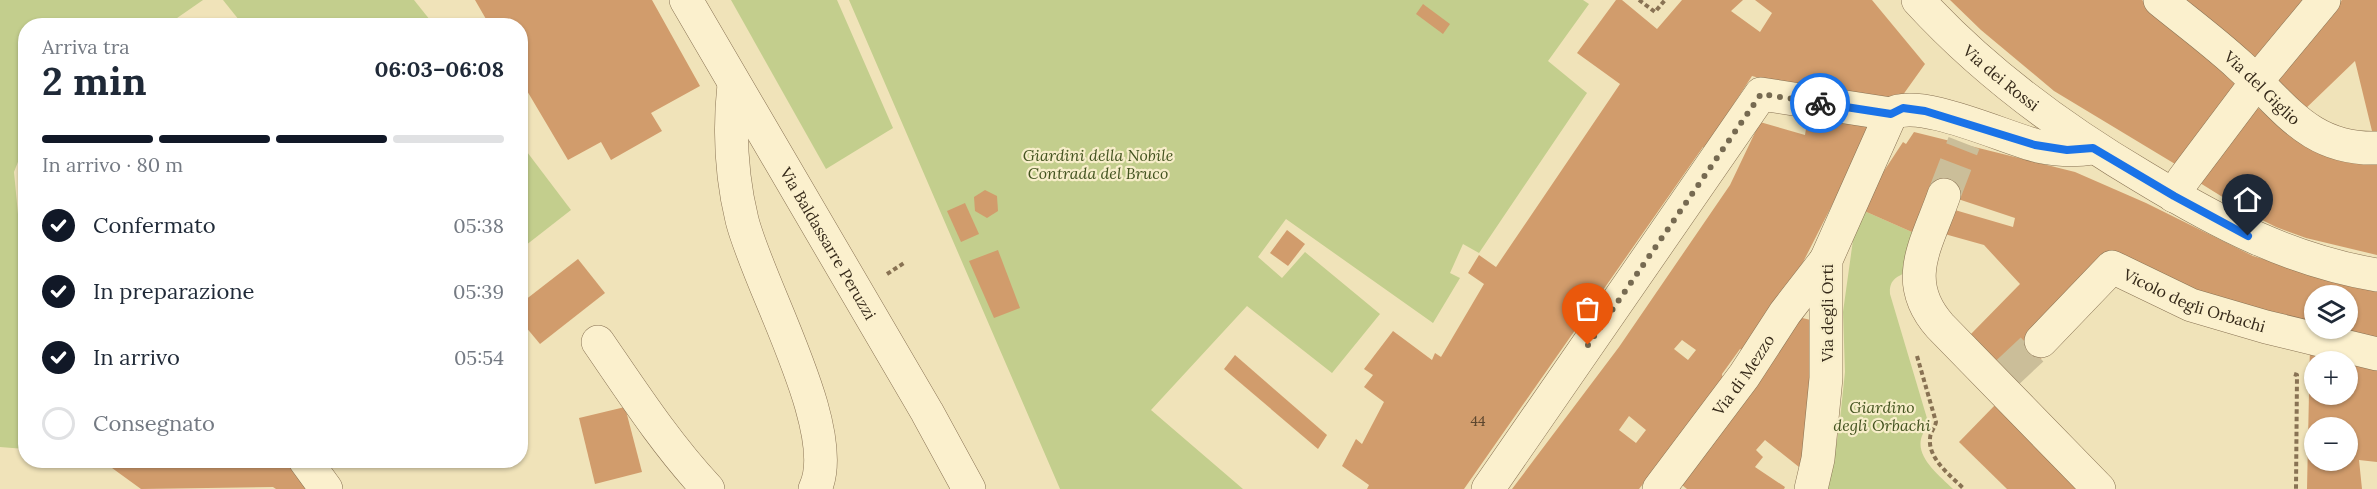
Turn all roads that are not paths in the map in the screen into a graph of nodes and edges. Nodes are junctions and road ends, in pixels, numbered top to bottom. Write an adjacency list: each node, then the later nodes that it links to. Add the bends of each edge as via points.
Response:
1 (686, 0): 6 (street, Via Baldassarre Peruzzi)
2 (1918, 0): 8 (street, Via dei Rossi, via 2015,90)
3 (2160, 0): 5 (street, Via del Giglio)
4 (2324, 0): 5 (street)
5 (2258, 82): 9 (street, Via del Giglio, via 2307,130 2348,146); 11 (street)
6 (734, 84): 20 (street, via 731,144 737,195 752,251 820,436 821,474); 21 (street, Via Baldassarre Peruzzi)
7 (1891, 114): 8 (street, via 1903,108 1912,109 1967,133 2067,150); 12 (street, Via degli Orti); 22 (street, via 1761,94)
8 (2093, 148): 11 (street, Via dei Rossi)
9 (2377, 148)
10 (1944, 195): 25 (street, via 1918,269 1920,294 1930,315 2002,378)
11 (2174, 196): 13 (street, Via dei Rossi, via 2248,236 2318,261)
12 (1826, 260): 23 (street, Via di Mezzo); 24 (street, Via degli Orti, via 1826,378 1821,439)
13 (2377, 275)
14 (2041, 341): 16 (street, Vicolo degli Orbachi, via 2112,267 2191,306)
15 (598, 342): 19 (street, via 665,439)
16 (2377, 354)
17 (311, 468): 18 (street)
18 (326, 489)
19 (708, 489)
20 (815, 489)
21 (969, 489)
22 (1488, 489)
23 (1659, 489)
24 (1811, 489)
25 (2099, 489)

